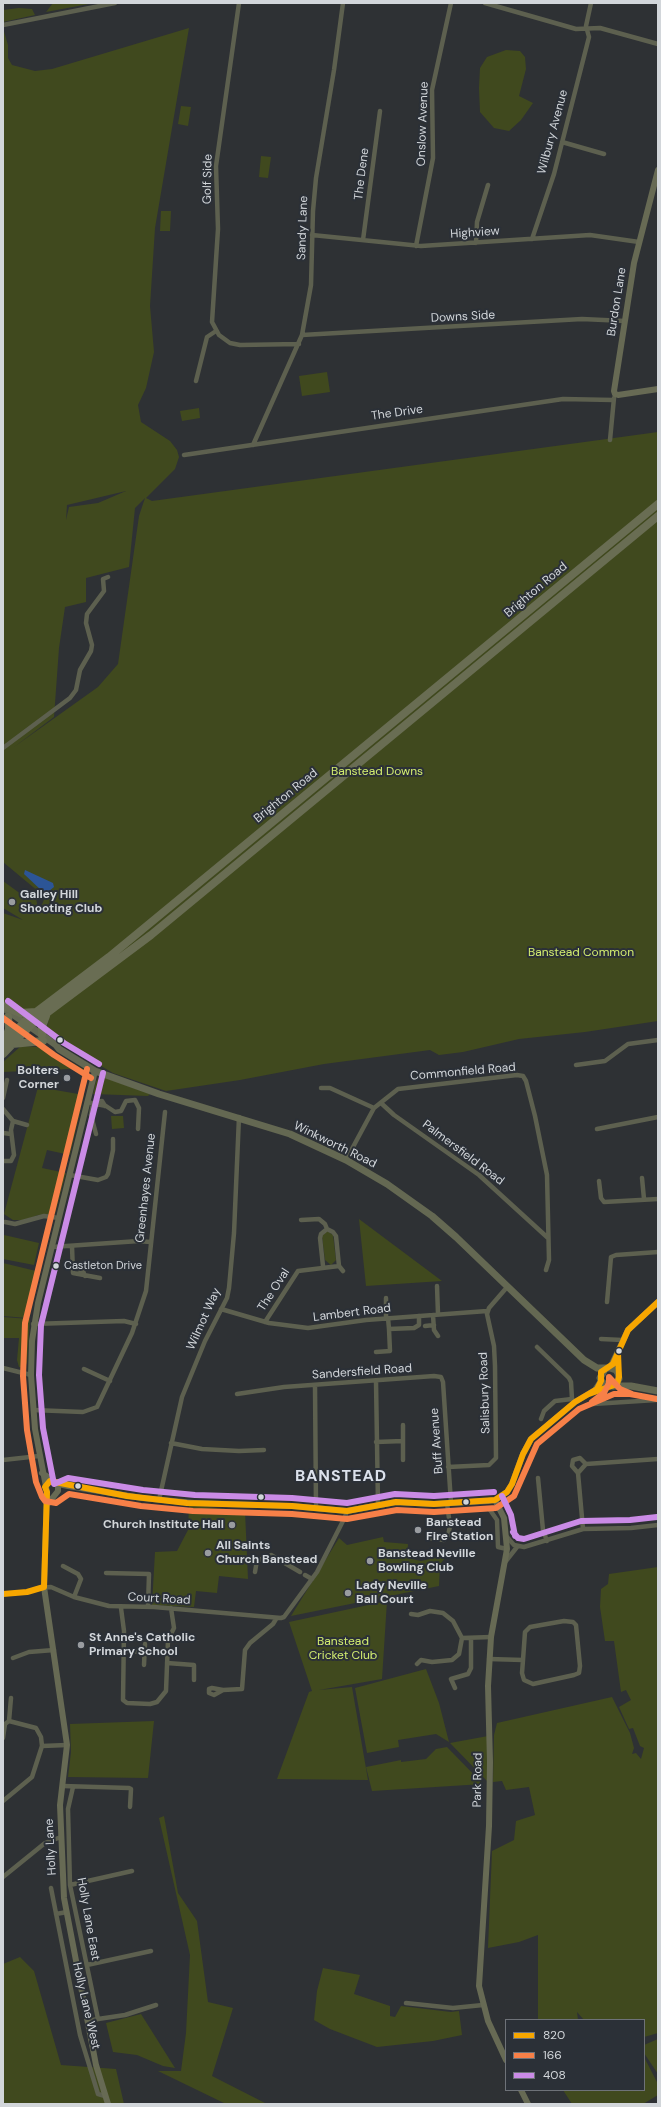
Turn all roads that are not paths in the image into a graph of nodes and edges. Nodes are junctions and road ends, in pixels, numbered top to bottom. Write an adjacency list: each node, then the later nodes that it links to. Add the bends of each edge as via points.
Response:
1 (115, 3): 7 (street)
2 (239, 3): 22 (street, Golf Side, via 216,166 218,229 212,322)
3 (343, 3): 15 (street, Sandy Lane, via 319,153)
4 (451, 3): 20 (street, Onslow Avenue, via 432,90 433,158)
5 (485, 3): 8 (street, via 576,29)
6 (590, 3): 8 (street, Wilbury Avenue)
7 (3, 25)
8 (587, 29): 9 (street, via 600,28); 11 (street, Wilbury Avenue, via 589,37)
9 (658, 44)
10 (380, 111): 17 (street, The Dene)
11 (562, 142): 12 (street); 16 (street, Wilbury Avenue)
12 (604, 154)
13 (658, 170): 18 (main road, Burdon Lane)
14 (488, 185): 19 (street, via 477,222)
15 (312, 235): 17 (street, Highview); 23 (street, Sandy Lane, via 311,285)
16 (532, 239): 18 (street, Highview, via 595,235); 19 (street, Highview)
17 (364, 240): 20 (street, Highview)
18 (639, 242): 21 (main road, Burdon Lane)
19 (476, 243): 20 (street, Highview)
20 (416, 246)
21 (624, 321): 23 (street, Downs Side, via 582,319); 27 (main road, Burdon Lane)
22 (216, 332): 24 (street, via 235,344); 25 (street, via 207,338)
23 (302, 335): 24 (street, Sandy Lane)
24 (299, 344): 29 (street, Sandy Lane)
25 (196, 381)
26 (658, 389): 27 (main road)
27 (614, 397): 28 (street, Burdon Lane); 29 (street, The Drive, via 563,399)
28 (610, 440)
29 (253, 445): 30 (street, The Drive)
30 (184, 455)
31 (658, 504): 36 (highway, Brighton Road, via 109,957)
32 (658, 516): 37 (highway, Brighton Road, via 152,936)
33 (108, 577): 34 (street, via 103,578 104,591 87,614 86,622 92,645 81,666 76,690 70,698)
34 (3, 748)
35 (3, 1007): 36 (highway, via 20,1013); 39 (main road)
36 (36, 1012): 39 (highway, Brighton Road)
37 (48, 1013): 39 (highway, Brighton Road); 40 (highway, via 42,1023)
38 (6, 1015): 39 (main road); 42 (highway, via 9,1030)
39 (25, 1026): 40 (main road, Winkworth Road); 42 (highway, Brighton Road)
40 (42, 1038): 42 (highway); 45 (main road, Winkworth Road)
41 (658, 1040): 44 (street, via 628,1044 605,1061)
42 (6, 1044): 43 (highway, Brighton Road)
43 (3, 1054)
44 (576, 1065)
45 (95, 1071): 50 (main road, Holly Lane); 55 (main road, Winkworth Road, via 159,1094)
46 (8, 1080): 48 (street)
47 (321, 1088): 51 (street, via 330,1088)
48 (3, 1098)
49 (381, 1103): 51 (street); 75 (street, Palmersfield Road, via 479,1175); 75 (street, Commonfield Road, via 401,1088 523,1076 546,1168)
50 (94, 1104): 58 (street, via 119,1112 126,1101 135,1100 139,1108); 62 (street, via 91,1115); 66 (main road, Holly Lane)
51 (374, 1108): 64 (street)
52 (3, 1110): 56 (street)
53 (165, 1112): 76 (street, Greenhayes Avenue)
54 (658, 1116): 59 (street)
55 (239, 1117): 64 (main road, Winkworth Road, via 290,1134); 90 (street, Wilmot Way, via 232,1262 228,1293)
56 (13, 1121): 57 (street); 61 (street)
57 (27, 1125)
58 (138, 1129)
59 (597, 1129)
60 (3, 1133): 61 (street)
61 (11, 1134): 65 (street, via 13,1160)
62 (96, 1134)
63 (113, 1139): 66 (street, via 111,1162 106,1177 98,1180)
64 (346, 1160): 86 (main road, Winkworth Road, via 388,1184 432,1216)
65 (3, 1161)
66 (70, 1175): 71 (main road, Holly Lane)
67 (642, 1178): 69 (street)
68 (599, 1181): 69 (street, via 604,1202)
69 (644, 1199): 70 (street)
70 (658, 1199)
71 (59, 1218): 73 (street, via 44,1216 15,1224); 78 (main road, Holly Lane)
72 (301, 1220): 74 (street, via 319,1219)
73 (4, 1222)
74 (327, 1229): 80 (street, via 320,1238); 81 (street, via 336,1236)
75 (548, 1238): 82 (street, Commonfield Road, via 549,1260)
76 (150, 1242): 77 (street); 97 (street, Greenhayes Avenue, via 146,1291)
77 (72, 1246): 78 (street); 84 (street, via 73,1273)
78 (52, 1247): 96 (main road, Holly Lane)
79 (658, 1252): 88 (street, via 616,1255 611,1258)
80 (323, 1266): 81 (street, The Oval); 95 (street, The Oval, via 296,1273)
81 (339, 1266): 83 (street)
82 (546, 1270)
83 (343, 1271)
84 (100, 1278)
85 (438, 1286): 92 (street)
86 (508, 1286): 91 (street); 107 (main road, Winkworth Road)
87 (386, 1298): 94 (street)
88 (607, 1302)
89 (658, 1302): 103 (main road, via 628,1330)
90 (221, 1308): 95 (street, Lambert Road); 130 (street, Wilmot Way, via 182,1397)
91 (487, 1311): 92 (street, Lambert Road); 138 (street, Salisbury Road, via 495,1366 496,1458 489,1465)
92 (435, 1314): 93 (street, Lambert Road); 98 (street)
93 (419, 1316): 94 (street, Lambert Road); 100 (street, via 418,1327)
94 (387, 1318): 95 (street, Lambert Road, via 308,1328); 100 (street)
95 (265, 1322)
96 (33, 1324): 97 (street, via 124,1321); 111 (main road, Holly Lane)
97 (136, 1324): 115 (street, Greenhayes Avenue)
98 (434, 1325): 99 (street); 101 (street)
99 (426, 1326)
100 (389, 1329): 105 (street, via 390,1351)
101 (438, 1336)
102 (601, 1339): 103 (street)
103 (622, 1340): 106 (main road)
104 (537, 1347): 124 (street, via 548,1361 569,1378)
105 (376, 1352)
106 (618, 1354): 109 (main road); 112 (main road)
107 (584, 1360): 109 (main road, Winkworth Road, via 597,1368); 114 (main road, Winkworth Road)
108 (3, 1368): 111 (street)
109 (607, 1368): 112 (main road, Winkworth Road); 114 (main road)
110 (84, 1369): 115 (street)
111 (30, 1375): 126 (main road, Holly Lane)
112 (619, 1375): 118 (main road, via 617,1384); 119 (main road, Winkworth Road)
113 (441, 1377): 116 (street, Sandersfield Road); 138 (street, Buff Avenue)
114 (600, 1379): 118 (main road, Winkworth Road); 122 (main road, via 597,1388)
115 (110, 1381): 126 (street, Greenhayes Avenue, via 100,1403 92,1410)
116 (376, 1381): 117 (street, Sandersfield Road); 131 (street)
117 (315, 1386): 121 (street, Sandersfield Road, via 284,1387); 150 (street)
118 (611, 1386): 119 (main road); 122 (main road)
119 (631, 1386): 120 (main road)
120 (658, 1391)
121 (238, 1394)
122 (590, 1394): 124 (main road)
123 (658, 1399): 125 (street)
124 (573, 1401): 127 (street, via 555,1401 544,1411); 146 (main road, via 531,1440 512,1484 507,1492)
125 (593, 1404)
126 (34, 1410): 133 (main road, Holly Lane)
127 (541, 1419)
128 (403, 1424): 129 (street)
129 (403, 1441): 131 (street); 136 (street)
130 (171, 1442): 132 (street, via 202,1449); 145 (street, Wilmot Way)
131 (376, 1442): 149 (street)
132 (264, 1450)
133 (39, 1456): 135 (street); 139 (main road, Holly Lane)
134 (658, 1459): 137 (street)
135 (3, 1460)
136 (403, 1460)
137 (586, 1464): 140 (street); 140 (street, via 580,1458 573,1460 572,1466)
138 (448, 1468): 147 (street, Buff Avenue)
139 (42, 1473): 142 (main road, Holly Lane); 143 (main road)
140 (578, 1473): 156 (street)
141 (538, 1478): 159 (street, via 543,1530)
142 (46, 1484): 143 (main road); 144 (main road, Holly Lane)
143 (56, 1488): 144 (main road); 145 (main road, via 68,1486); 148 (main road)
144 (47, 1492): 148 (main road, Holly Lane)
145 (159, 1500): 150 (main road)
146 (495, 1500): 147 (main road); 153 (main road, Park Road)
147 (449, 1503): 149 (main road, via 396,1502); 158 (street, Buff Avenue, via 448,1536 444,1540)
148 (47, 1505): 169 (main road, Holly Lane)
149 (378, 1505): 152 (main road)
150 (316, 1507): 152 (main road)
151 (490, 1510): 154 (street)
152 (347, 1511): 168 (street)
153 (504, 1518): 154 (street); 157 (main road, Park Road)
154 (497, 1520): 161 (street, via 498,1548)
155 (658, 1525): 156 (street)
156 (582, 1529): 159 (street)
157 (507, 1537): 160 (street); 161 (main road, Park Road)
158 (428, 1538)
159 (548, 1541): 160 (street)
160 (518, 1547): 162 (street)
161 (507, 1549): 162 (main road, Park Road)
162 (506, 1562): 177 (main road, Park Road)
163 (63, 1566): 171 (street, via 78,1574 81,1579)
164 (255, 1572): 165 (street, via 257,1560 271,1555)
165 (300, 1572)
166 (106, 1573): 172 (street, via 149,1574)
167 (305, 1575): 168 (street)
168 (312, 1579): 176 (street, via 284,1617)
169 (44, 1587): 170 (street, via 27,1592); 171 (street, Court Road, via 56,1588); 181 (main road, Holly Lane)
170 (3, 1594)
171 (74, 1597): 173 (street, Court Road)
172 (148, 1607): 173 (street, Court Road); 174 (street, Court Road)
173 (121, 1608): 182 (street)
174 (171, 1608): 176 (street, Court Road); 187 (street, via 174,1628 168,1640)
175 (411, 1614): 178 (street, via 418,1615 430,1611 443,1613 453,1621)
176 (276, 1619): 192 (street, via 245,1650 242,1689)
177 (491, 1637): 179 (street); 185 (main road, Park Road)
178 (462, 1638): 179 (street); 188 (street, via 459,1654 452,1660 420,1660)
179 (471, 1638): 191 (street, via 471,1668 468,1674 451,1679)
180 (145, 1644): 183 (street)
181 (54, 1650): 184 (street, via 30,1652); 196 (main road, Holly Lane)
182 (124, 1651): 183 (street); 187 (street, via 122,1697 127,1703 154,1703 162,1698 166,1691)
183 (145, 1652): 189 (street)
184 (13, 1658)
185 (489, 1659): 186 (street); 213 (main road, Park Road, via 489,1826 479,1986)
186 (523, 1660): 186 (street, via 523,1677 529,1684 579,1673 576,1625 564,1620 530,1627 526,1632)
187 (167, 1663): 190 (street, via 194,1665)
188 (417, 1664)
189 (144, 1665)
190 (194, 1680)
191 (455, 1688)
192 (223, 1690)
193 (11, 1698): 194 (street)
194 (9, 1721): 195 (street, via 5,1724); 197 (street, via 36,1728)
195 (3, 1738)
196 (67, 1745): 197 (street); 198 (main road, Holly Lane)
197 (42, 1746): 200 (street, via 32,1777)
198 (63, 1786): 199 (street); 202 (main road, Holly Lane, via 60,1805)
199 (73, 1787): 201 (street, via 129,1788); 205 (street, Holly Lane East, via 68,1809)
200 (3, 1801)
201 (130, 1807)
202 (61, 1837): 204 (street, via 45,1843); 207 (main road, Holly Lane)
203 (132, 1871): 205 (street)
204 (4, 1876)
205 (70, 1885): 210 (street, Holly Lane East)
206 (51, 1888): 208 (street, Holly Lane West)
207 (66, 1912): 208 (street); 215 (main road, Holly Lane)
208 (56, 1914): 218 (street, Holly Lane West, via 80,2035 98,2094)
209 (151, 1951): 210 (street)
210 (87, 1966): 214 (street, Holly Lane East)
211 (406, 2003): 213 (street, via 453,2008)
212 (156, 2005): 214 (street, via 125,2015)
213 (483, 2005): 216 (main road, Park Road, via 496,2042)
214 (98, 2019): 215 (street)
215 (88, 2021): 218 (main road, Holly Lane)
216 (505, 2058)
217 (522, 2091): 220 (main road)
218 (105, 2096): 219 (main road, Holly Lane)
219 (108, 2104)
220 (528, 2104)

